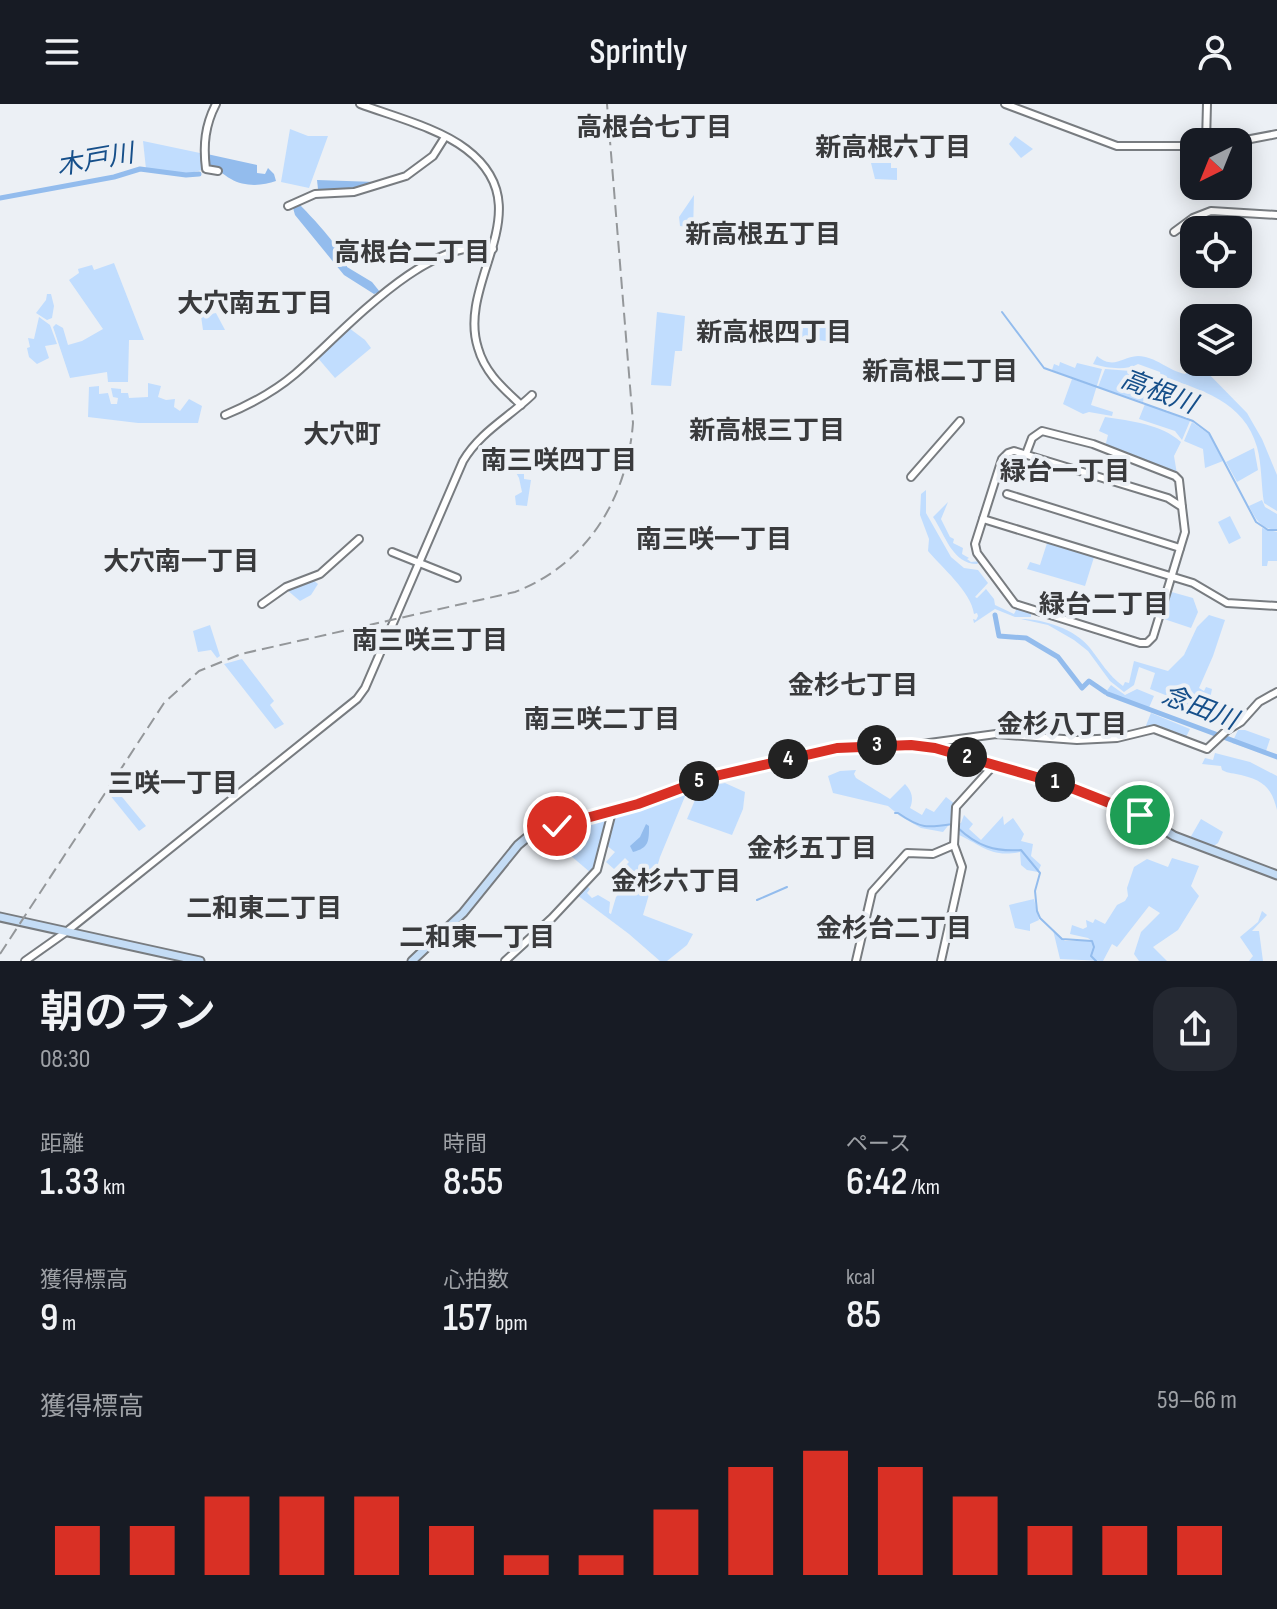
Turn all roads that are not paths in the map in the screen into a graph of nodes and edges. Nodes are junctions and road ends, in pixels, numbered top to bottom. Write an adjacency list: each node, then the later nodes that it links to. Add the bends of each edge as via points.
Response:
1 (216, 104): 10 (street, via 206,126 205,168)
2 (360, 104): 7 (street)
3 (1005, 104): 9 (street, via 1117,146)
4 (1207, 104): 5 (street)
5 (1206, 128)
6 (1277, 134): 8 (street)
7 (445, 137): 11 (street, via 433,156 410,175 356,192 315,194); 14 (street, via 475,156 493,181 500,211)
8 (1252, 139)
9 (1180, 146)
10 (218, 171)
11 (288, 206)
12 (1277, 215): 13 (street, via 1206,212)
13 (1174, 232)
14 (493, 249): 16 (street, via 475,311 475,339 492,376); 17 (street, via 461,248 419,269 375,299 293,376)
15 (532, 395): 16 (street)
16 (521, 405): 27 (street, via 468,452)
17 (225, 415)
18 (960, 421): 20 (street)
19 (1026, 454): 22 (street, via 1174,500); 22 (street, via 1032,438 1042,431 1093,444 1175,476); 23 (street, via 1014,451 1004,456)
20 (911, 477)
21 (1007, 494): 25 (street)
22 (1182, 507): 25 (street, via 1185,532)
23 (983, 519): 28 (street); 28 (street, via 975,549 1013,603 1064,620 1147,643)
24 (359, 539): 30 (street, via 320,574 286,587)
25 (1180, 548): 28 (street)
26 (392, 552): 27 (street)
27 (419, 563): 29 (street); 39 (street, via 357,699)
28 (1172, 577): 31 (street, via 1204,587 1227,603)
29 (457, 578)
30 (262, 604)
31 (1277, 606)
32 (1277, 692): 33 (street, via 1202,749 1154,729 1086,740 996,734)
33 (919, 745): 34 (main road); 35 (main road, via 828,750 711,777)
34 (994, 765): 36 (street, via 956,807); 37 (main road, via 1123,807 1174,836)
35 (612, 812): 42 (main road, via 526,837 463,913); 43 (street, via 597,870)
36 (954, 845): 44 (street, via 933,854 907,853 876,885); 45 (street, via 962,873)
37 (1277, 875)
38 (0, 917): 39 (main road)
39 (66, 932): 40 (street); 41 (main road)
40 (25, 961)
41 (200, 961)
42 (412, 961)
43 (505, 961)
44 (856, 961)
45 (941, 961)

